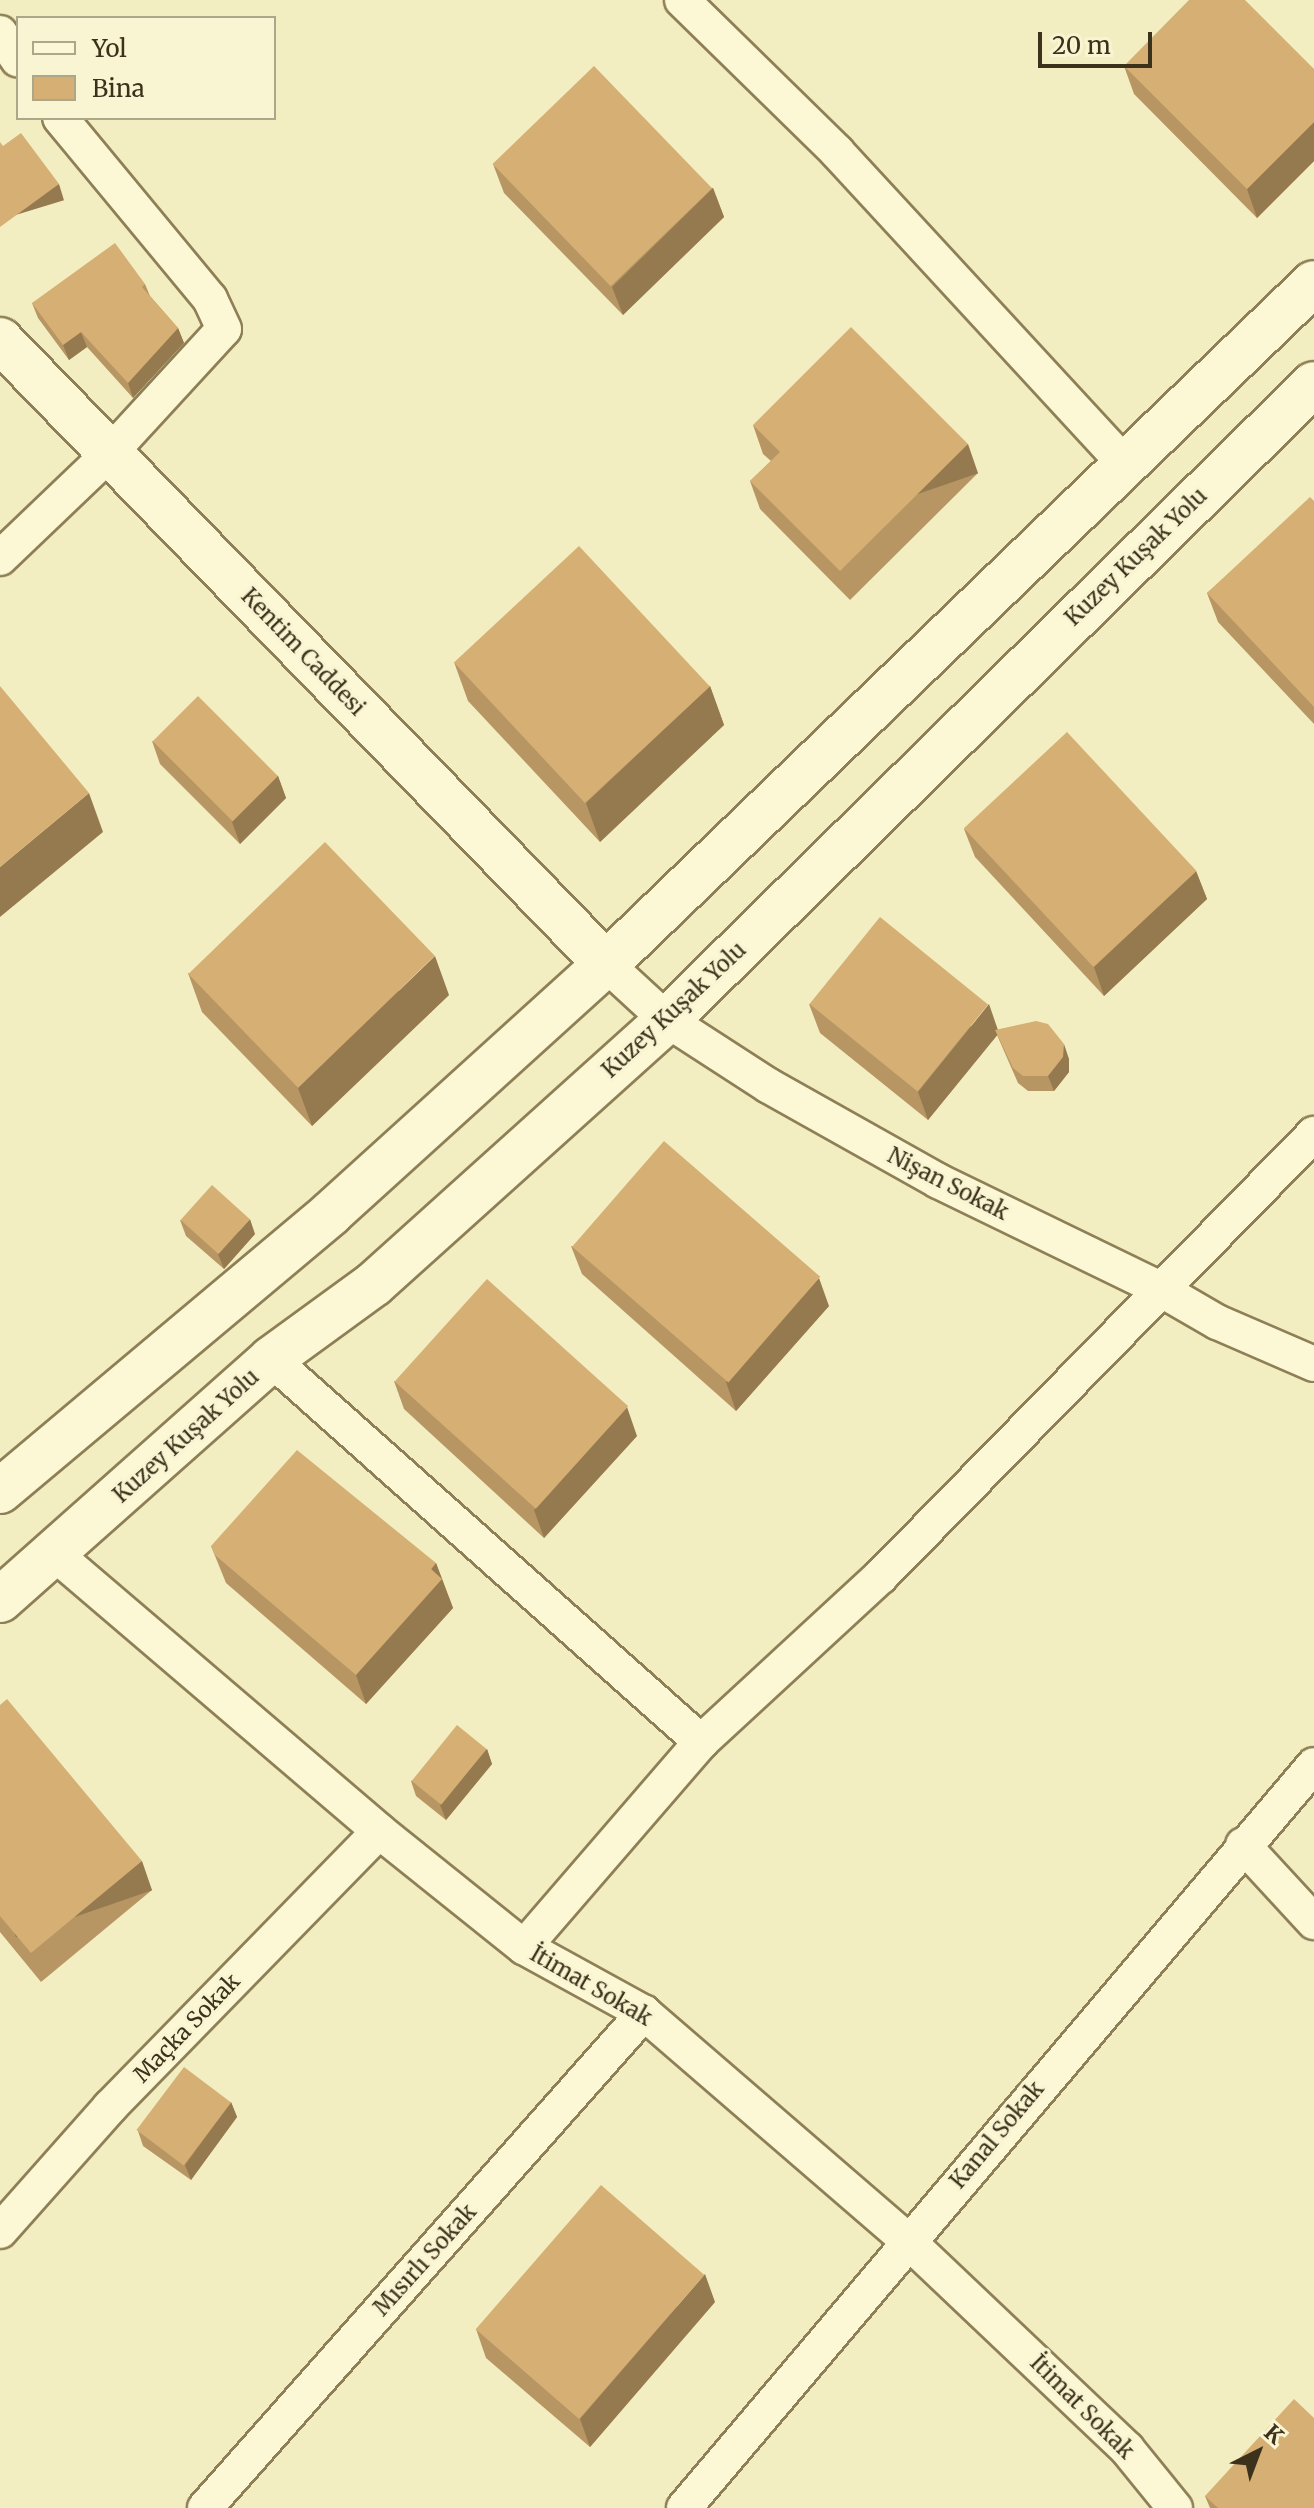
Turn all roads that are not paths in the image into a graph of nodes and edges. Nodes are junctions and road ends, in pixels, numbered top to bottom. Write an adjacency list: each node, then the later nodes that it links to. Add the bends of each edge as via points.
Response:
1 (682, 0): 9 (street, via 837,152)
2 (0, 33): 3 (street)
3 (16, 57)
4 (62, 120): 8 (street, via 210,299 224,329)
5 (1314, 283): 9 (main road)
6 (0, 340): 8 (main road, Kentim Caddesi)
7 (1314, 384): 12 (main road, Kuzey Kuşak Yolu)
8 (110, 453): 10 (street); 11 (main road, Kentim Caddesi)
9 (1124, 463): 11 (main road)
10 (0, 558)
11 (606, 964): 12 (street, Nişan Sokak); 17 (main road, via 331,1213)
12 (667, 1020): 14 (street, Nişan Sokak, via 769,1086 938,1181); 15 (main road, Kuzey Kuşak Yolu, via 374,1284)
13 (1314, 1134): 14 (street)
14 (1160, 1289): 16 (street, Nişan Sokak, via 1217,1322); 20 (street, via 881,1576)
15 (271, 1359): 18 (main road, Kuzey Kuşak Yolu); 20 (street)
16 (1314, 1364)
17 (0, 1491)
18 (55, 1554): 19 (main road, Kuzey Kuşak Yolu); 22 (street, İtimat Sokak)
19 (0, 1600)
20 (701, 1742): 25 (street)
21 (1314, 1765): 23 (street, Kanal Sokak)
22 (379, 1831): 25 (street, İtimat Sokak); 27 (street, Maçka Sokak, via 110,2107)
23 (1243, 1845): 24 (street); 28 (street, Kanal Sokak)
24 (1314, 1922)
25 (524, 1947): 26 (street, İtimat Sokak)
26 (644, 2013): 28 (street, İtimat Sokak); 29 (street, Mısırlı Sokak)
27 (0, 2231)
28 (908, 2241): 30 (street, Kanal Sokak); 31 (street, İtimat Sokak, via 1127,2449)
29 (205, 2508)
30 (684, 2508)
31 (1175, 2508)

